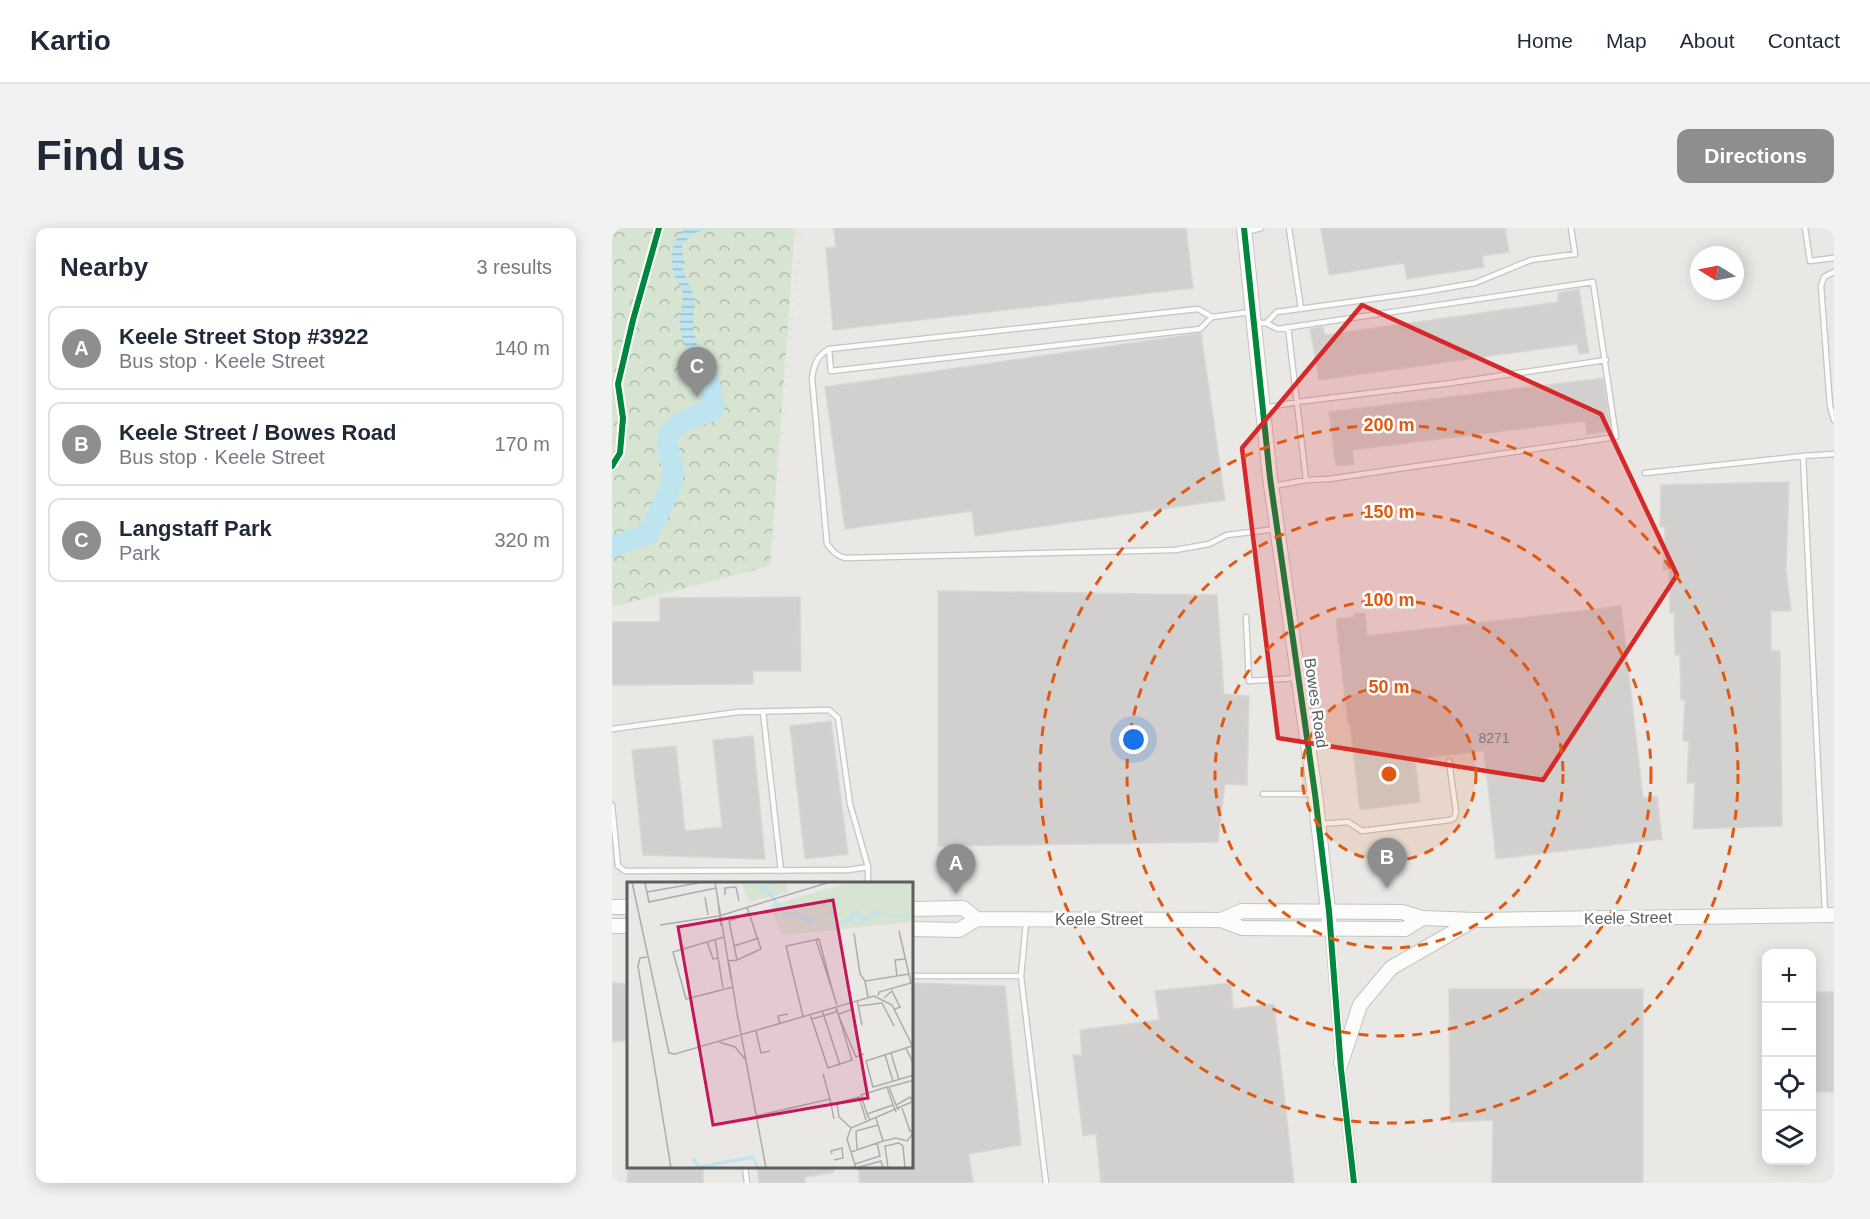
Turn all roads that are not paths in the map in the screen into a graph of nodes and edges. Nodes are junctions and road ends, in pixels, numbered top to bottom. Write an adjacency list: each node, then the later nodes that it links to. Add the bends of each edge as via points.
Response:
1 (1261, 228): 5 (lane)
2 (1289, 228): 8 (lane)
3 (1572, 228): 8 (lane, via 1575,254 1532,260 1475,283)
4 (1805, 228): 6 (lane, via 1810,261)
5 (1244, 230): 10 (main road, Bowes Road)
6 (1834, 258)
7 (1834, 272): 16 (lane, via 1824,276 1821,286)
8 (1301, 309): 10 (lane)
9 (1212, 317): 10 (lane); 12 (lane, via 1198,309); 12 (lane, via 1200,328 831,371)
10 (1257, 319): 11 (lane, via 1278,329); 15 (main road, Bowes Road)
11 (1288, 327): 13 (lane, via 1593,282); 14 (lane)
12 (829, 349): 22 (lane, via 817,359 813,378 828,544 839,557 1175,550 1209,544 1227,535)
13 (1606, 360): 14 (lane); 20 (lane, via 1616,437)
14 (1297, 402): 15 (lane); 20 (lane)
15 (1262, 409): 21 (main road, Bowes Road)
16 (1834, 420)
17 (1834, 454): 18 (lane)
18 (1803, 456): 19 (lane); 39 (lane)
19 (1645, 473)
20 (1306, 480): 21 (lane)
21 (1271, 487): 22 (main road, Bowes Road)
22 (1277, 529): 24 (main road, Bowes Road)
23 (1246, 616): 24 (lane, via 1250,681)
24 (1299, 678): 29 (main road, Bowes Road)
25 (763, 712): 26 (lane); 32 (lane, via 829,710 838,718 850,804); 33 (lane)
26 (612, 729)
27 (1449, 761): 31 (lane, via 1456,812 1450,820 1362,831 1348,822)
28 (1263, 794): 29 (lane)
29 (1315, 794): 31 (main road, Bowes Road)
30 (612, 805): 33 (lane, via 618,866 625,871)
31 (1318, 824): 38 (main road, Bowes Road)
32 (868, 867): 33 (lane); 34 (lane)
33 (781, 871)
34 (868, 882)
35 (612, 906): 36 (main road)
36 (627, 907)
37 (914, 909): 41 (main road, Keele Street, via 963,909)
38 (1329, 911): 40 (main road, Keele Street, via 1402,912); 43 (main road, Keele Street, via 1242,910); 45 (main road, Bowes Road)
39 (1830, 915): 44 (main road, Keele Street)
40 (1422, 918): 44 (main road, Keele Street); 45 (main road, Keele Street, via 1405,929)
41 (978, 919): 42 (main road, Keele Street); 46 (main road, Keele Street, via 959,930)
42 (1026, 919): 43 (main road, Keele Street); 48 (lane)
43 (1221, 920): 45 (main road, Keele Street, via 1242,928)
44 (1475, 920): 49 (main road, via 1391,968 1360,1005)
45 (1330, 928): 49 (street, Bowes Road)
46 (914, 929)
47 (914, 976): 48 (lane)
48 (1021, 976): 52 (lane)
49 (1341, 1063): 53 (street, Bowes Road)
50 (744, 1168): 51 (lane)
51 (747, 1183)
52 (1046, 1183)
53 (1354, 1183)

